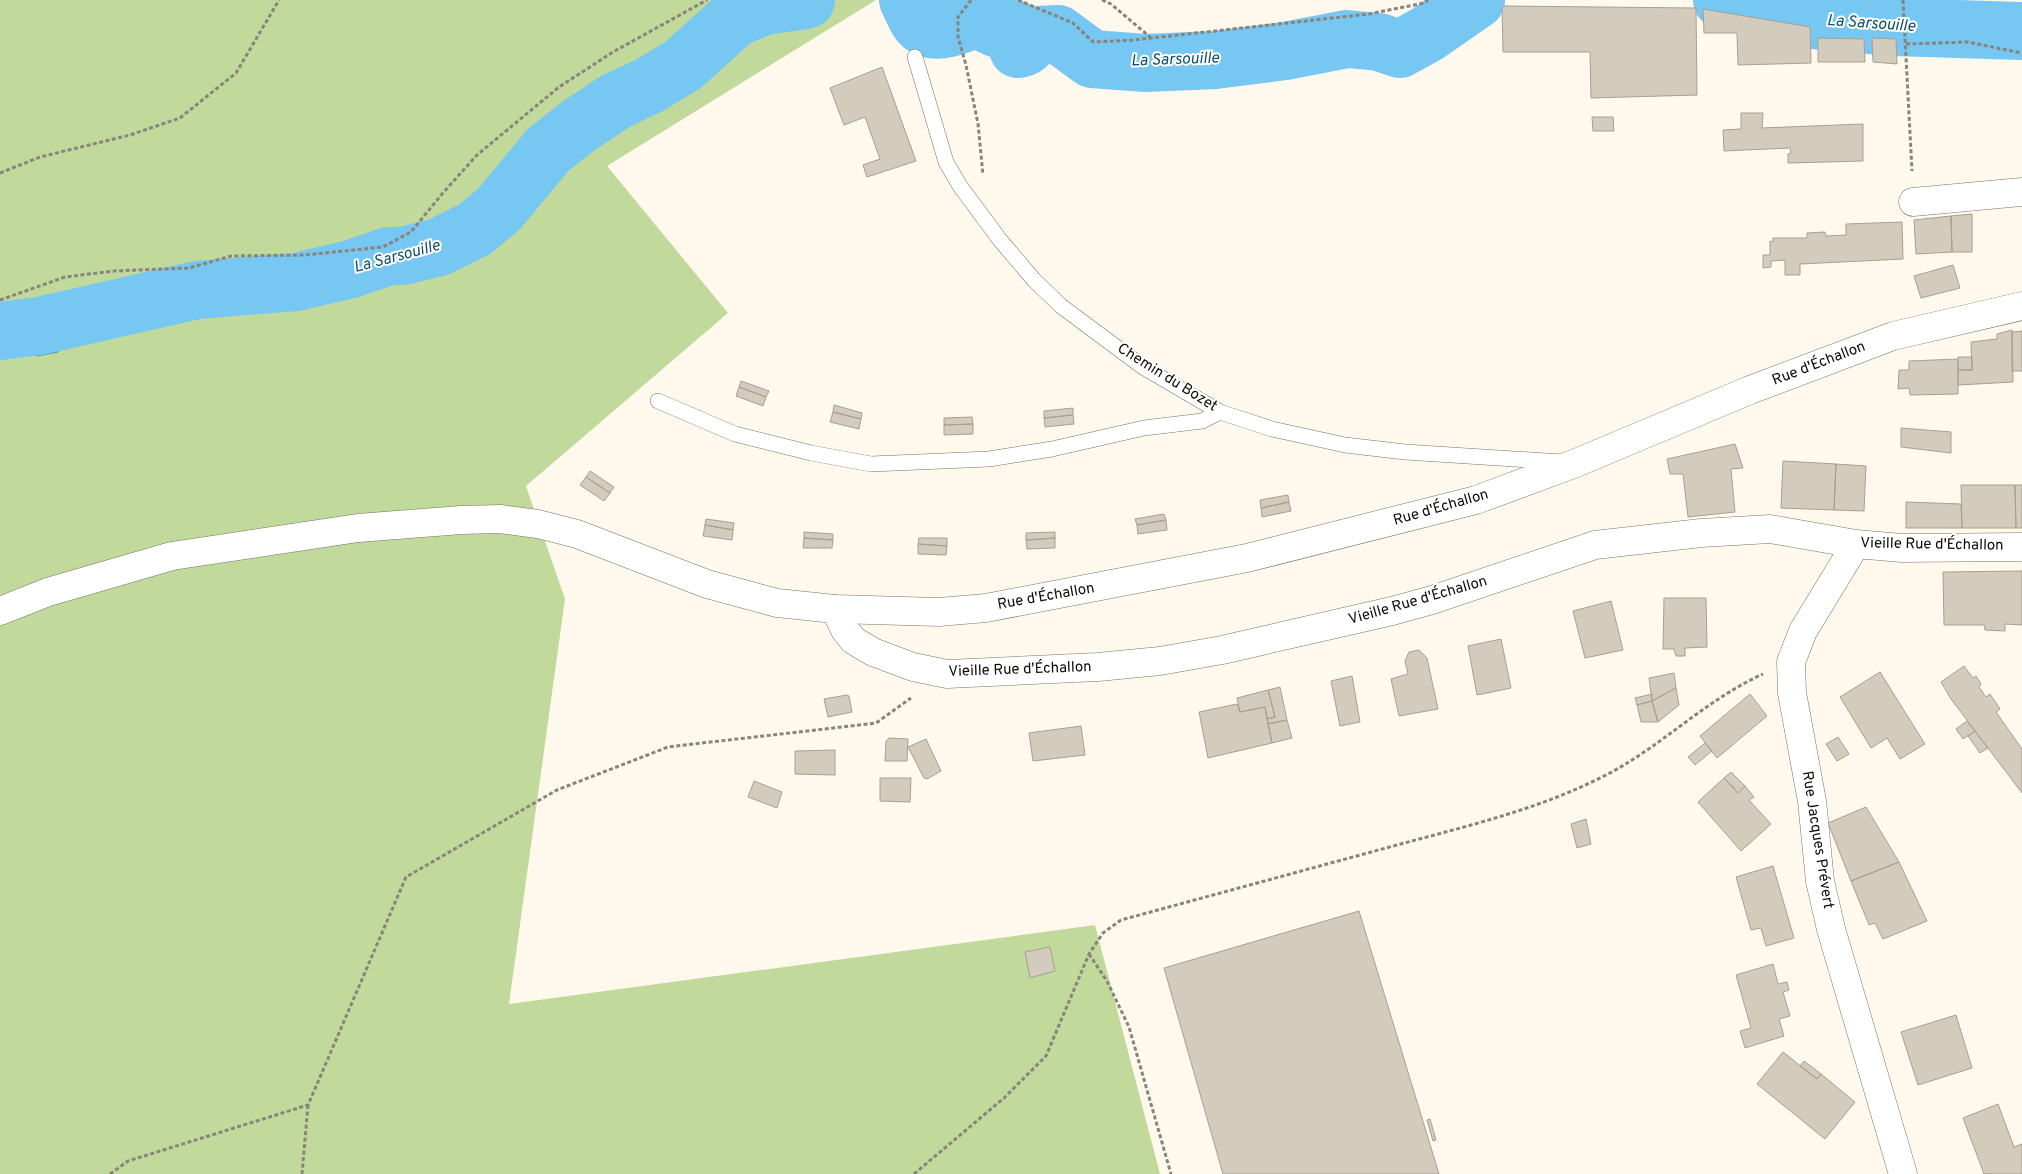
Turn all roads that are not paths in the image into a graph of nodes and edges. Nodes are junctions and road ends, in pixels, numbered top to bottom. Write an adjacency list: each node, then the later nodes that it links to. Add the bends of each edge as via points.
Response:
1 (915, 56): 6 (lane, Chemin du Bozet, via 946,162 960,186 1034,280 1061,306 1143,367)
2 (2022, 192): 3 (main road)
3 (1913, 202)
4 (2022, 306): 7 (main road, Rue d'Échallon, via 1893,336 1750,390)
5 (658, 401): 6 (lane, via 735,434 871,464 989,459 1052,449 1144,428 1202,421)
6 (1220, 412): 7 (lane, Chemin du Bozet, via 1272,429 1345,445)
7 (1576, 463): 10 (main road, Rue d'Échallon, via 1476,500 1219,564 986,608 939,612)
8 (1856, 544): 9 (main road, Vieille Rue d'Échallon, via 1902,548); 10 (main road, Vieille Rue d'Échallon, via 1770,529 1595,545 1432,600 1222,650 1107,666 947,674 913,667 873,652 853,640); 12 (main road, Rue Jacques Prévert, via 1803,631 1790,662 1792,693 1812,801 1820,881)
9 (2022, 547)
10 (836, 609): 11 (main road, Rue d'Échallon, via 777,603 707,584 577,534 500,519 358,528 172,556 48,592)
11 (0, 611)
12 (1903, 1174)

